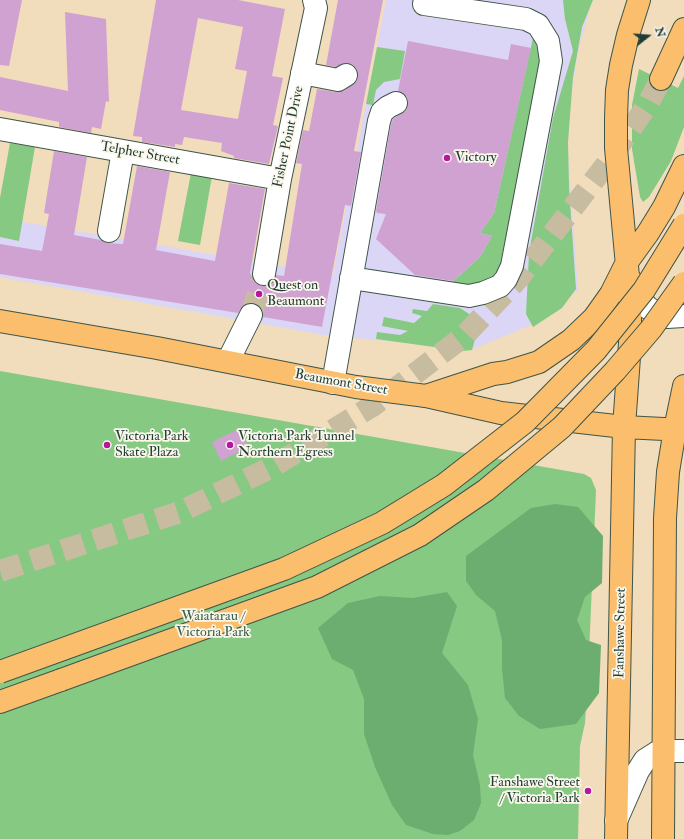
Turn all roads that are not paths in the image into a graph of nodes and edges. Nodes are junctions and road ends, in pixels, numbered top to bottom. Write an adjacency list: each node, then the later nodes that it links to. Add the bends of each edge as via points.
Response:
1 (314, 0): 5 (street, Fisher Point Drive, via 316,8)
2 (639, 0): 15 (main road, Fanshawe Street, via 628,35 617,90 616,148)
3 (424, 4): 17 (street, via 526,19 538,25 548,41 551,61 512,266 500,286 483,294 469,296)
4 (684, 29): 7 (main road)
5 (302, 73): 6 (street, via 338,80); 12 (street, Fisher Point Drive)
6 (346, 75)
7 (661, 80)
8 (396, 102): 17 (street, via 382,112 379,121)
9 (0, 129): 10 (street, Telpher Street)
10 (123, 151): 12 (street, Telpher Street); 14 (street)
11 (684, 166): 15 (main road, via 664,207)
12 (280, 179): 16 (street, Fisher Point Drive)
13 (684, 225): 28 (main road, bridge, via 644,290 596,350 525,422 444,485 382,523 284,569)
14 (108, 231)
15 (628, 268): 20 (street, via 635,290 648,308 666,317); 25 (main road, via 594,318 558,350 539,362); 26 (main road, Fanshawe Street, via 630,343)
16 (264, 274)
17 (351, 278): 23 (street)
18 (684, 283): 29 (main road, bridge, via 635,347 562,427 486,490 420,535 317,587)
19 (251, 315): 22 (street)
20 (684, 316)
21 (0, 321): 22 (main road, Beaumont Street)
22 (228, 361): 23 (main road, Beaumont Street)
23 (333, 382): 25 (main road, Beaumont Street)
24 (684, 386): 27 (main road)
25 (426, 396): 26 (main road, Beaumont Street, via 501,413)
26 (624, 427): 27 (main road, Beaumont Street); 31 (main road, Fanshawe Street)
27 (680, 430): 30 (main road, via 668,472 665,518)
28 (0, 672)
29 (0, 702)
30 (674, 751): 31 (street, via 650,756 642,764); 32 (main road)
31 (616, 830)
32 (663, 839)

